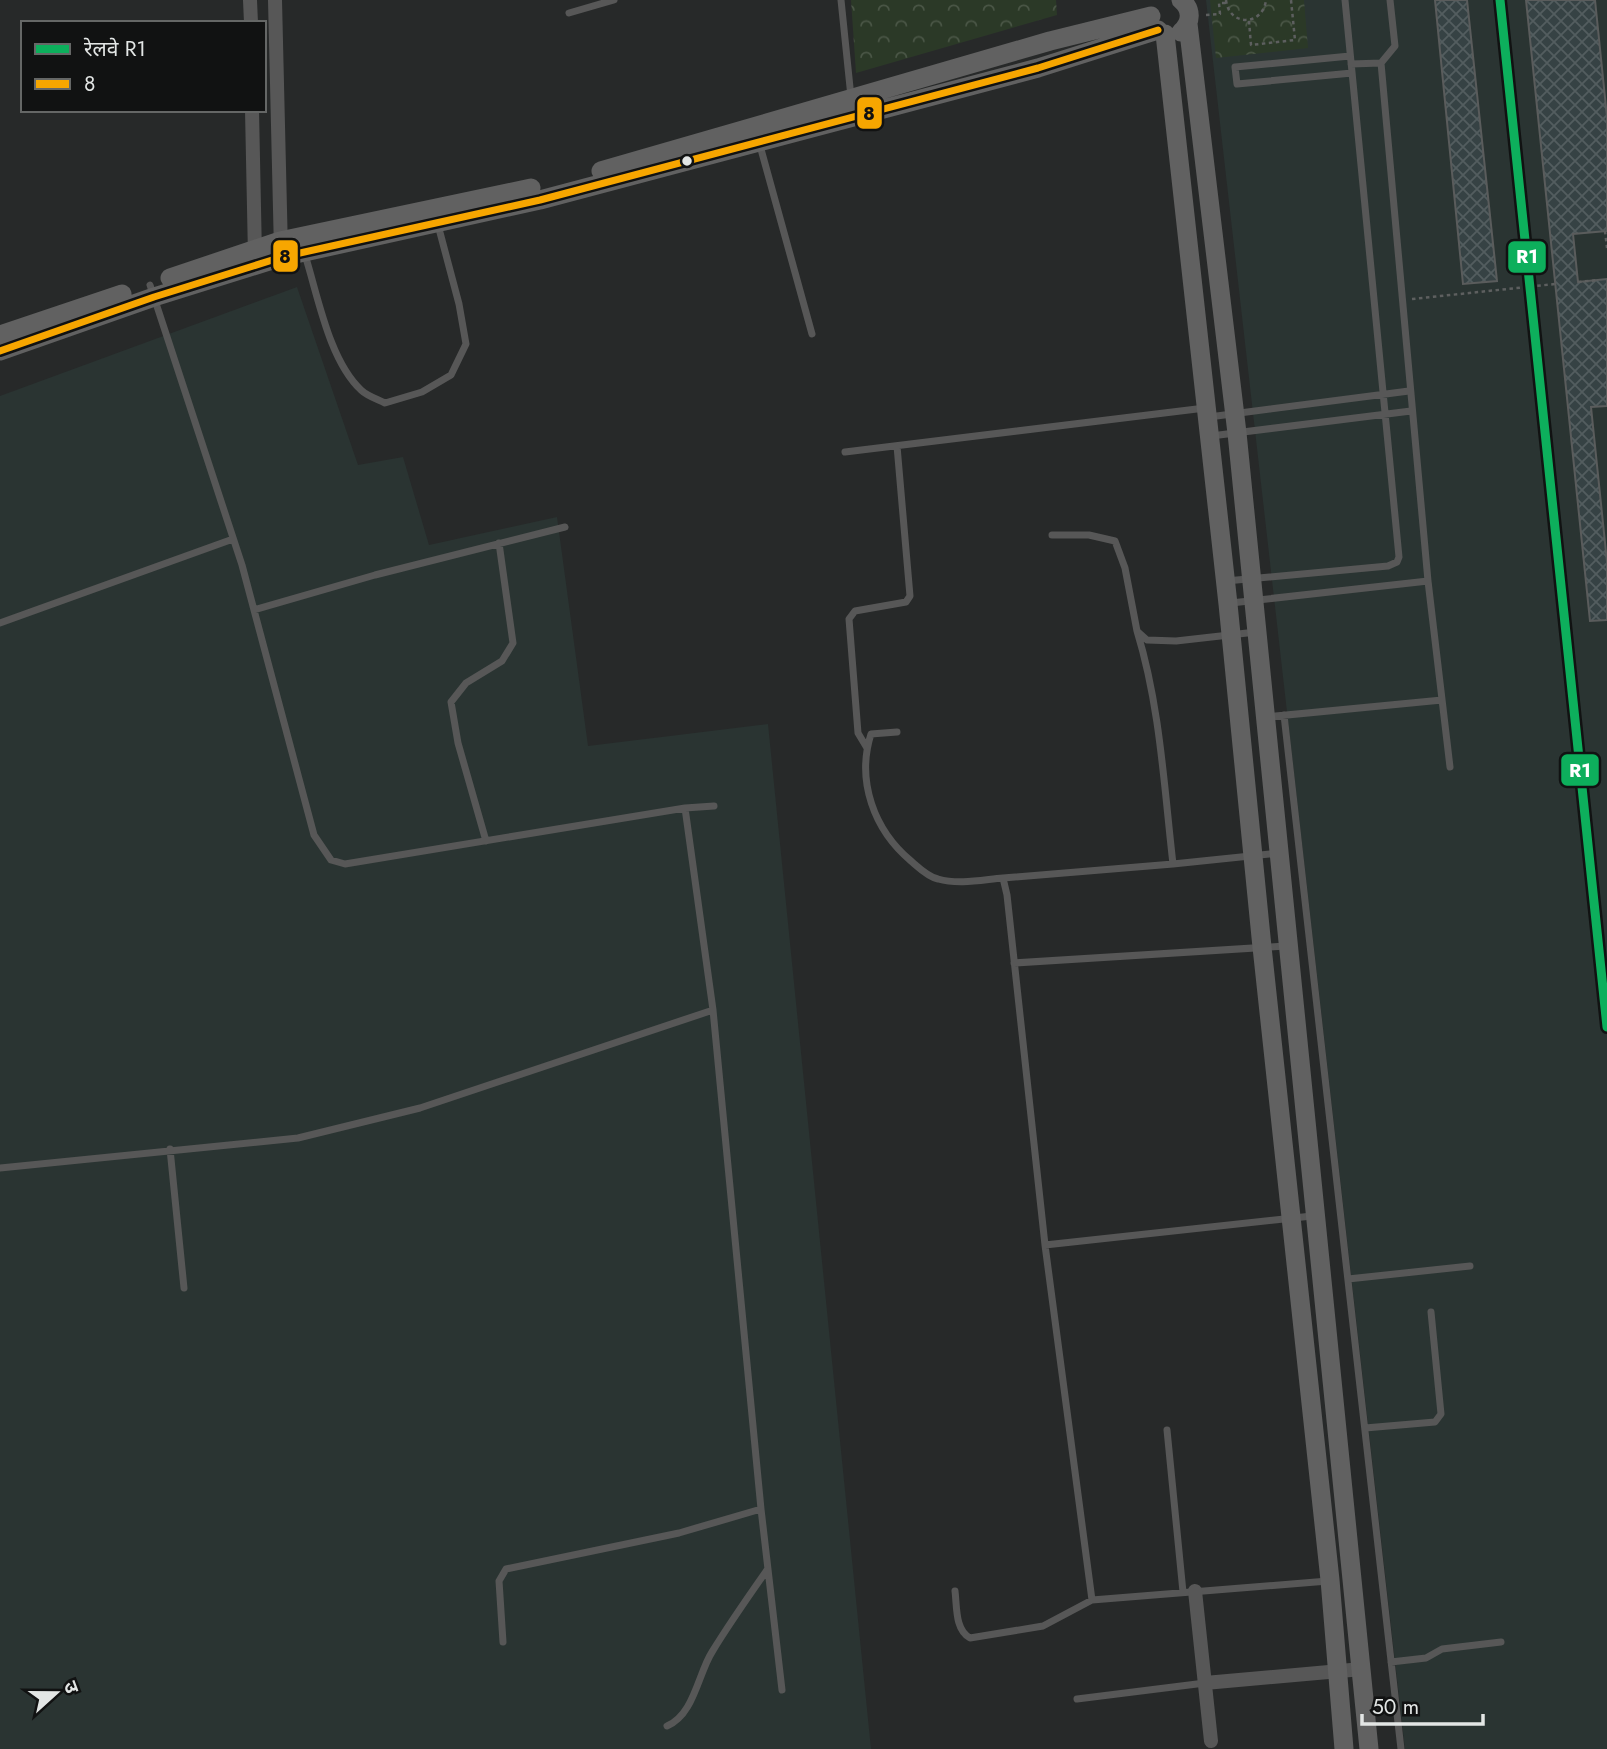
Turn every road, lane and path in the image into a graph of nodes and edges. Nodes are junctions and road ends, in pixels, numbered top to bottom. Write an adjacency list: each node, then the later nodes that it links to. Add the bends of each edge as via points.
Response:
1 (250, 0): 15 (street)
2 (275, 0): 23 (street)
3 (614, 0): 12 (lane)
4 (841, 0): 18 (lane)
5 (1266, 0): 14 (path, via 1264,11)
6 (1291, 0): 14 (path, via 1295,40 1251,45)
7 (1345, 0): 17 (lane)
8 (1390, 0): 16 (lane, via 1395,46)
9 (1226, 1): 10 (path); 14 (path, via 1229,12)
10 (1219, 2): 11 (path, via 1220,14)
11 (1187, 10): 13 (street, via 1181,32); 39 (street)
12 (569, 13)
13 (1158, 14): 18 (street, via 1038,68); 38 (street)
14 (1249, 20)
15 (251, 21)
16 (1381, 63): 17 (lane); 30 (lane)
17 (1351, 64): 17 (lane, via 1235,67 1237,84); 35 (lane)
18 (853, 108): 20 (street); 21 (street)
19 (252, 112): 25 (street)
20 (759, 142): 21 (street, via 540,200); 31 (lane)
21 (436, 216): 23 (street); 23 (lane, via 466,344 451,375 385,403 362,392 345,371)
22 (1605, 231): 24 (path)
23 (291, 247): 25 (street)
24 (1607, 248)
25 (255, 258): 29 (street)
26 (1599, 280): 27 (path)
27 (1578, 282)
28 (1555, 284): 30 (path)
29 (152, 291): 32 (street); 33 (street); 44 (lane)
30 (1402, 300): 34 (lane)
31 (812, 334)
32 (0, 335)
33 (0, 351)
34 (1409, 391): 35 (lane); 36 (lane)
35 (1381, 395): 37 (lane); 39 (lane)
36 (1411, 411): 37 (lane); 48 (lane)
37 (1384, 414): 39 (lane); 46 (lane, via 1397,562)
38 (1208, 420): 39 (lane); 39 (lane); 40 (lane); 47 (street)
39 (1236, 423): 46 (street)
40 (897, 446): 41 (lane); 59 (lane, via 910,596 906,602 855,611 849,620 858,733)
41 (845, 452)
42 (565, 527): 45 (lane)
43 (1052, 535): 53 (lane, via 1089,535 1115,541)
44 (233, 539): 51 (lane); 52 (lane)
45 (499, 543): 51 (lane); 63 (lane, via 513,643 502,661 466,683 451,702)
46 (1251, 579): 47 (lane); 49 (street)
47 (1225, 581): 50 (street)
48 (1428, 581): 49 (lane); 56 (lane)
49 (1254, 601): 50 (lane); 54 (street)
50 (1228, 604): 55 (street)
51 (254, 610): 63 (lane, via 314,835 331,860 345,864)
52 (0, 623)
53 (1137, 631): 55 (lane, via 1156,641); 66 (lane, via 1157,718)
54 (1257, 632): 55 (lane); 57 (street)
55 (1231, 635): 65 (street)
56 (1442, 700): 57 (lane); 60 (lane)
57 (1275, 716): 64 (street); 78 (lane)
58 (897, 732): 59 (lane, via 871,734)
59 (867, 748): 67 (lane, via 867,793 878,822 900,852 936,879)
60 (1450, 767)
61 (714, 806): 62 (lane)
62 (685, 808): 63 (lane); 71 (lane)
63 (486, 841)
64 (1279, 853): 65 (lane); 68 (street)
65 (1253, 856): 66 (lane); 69 (street)
66 (1173, 864): 67 (lane)
67 (1003, 878): 70 (lane)
68 (1289, 945): 69 (lane); 74 (street)
69 (1262, 947): 70 (lane); 75 (street)
70 (1014, 963): 76 (lane)
71 (713, 1010): 72 (lane, via 420,1108 298,1138); 85 (lane)
72 (170, 1149): 73 (lane); 79 (lane)
73 (0, 1168)
74 (1316, 1216): 75 (lane); 83 (street)
75 (1291, 1218): 76 (lane); 84 (street)
76 (1045, 1245): 91 (lane)
77 (1470, 1266): 78 (lane)
78 (1348, 1279): 81 (lane)
79 (184, 1288)
80 (1431, 1312): 81 (lane, via 1440,1418)
81 (1365, 1428): 94 (lane)
82 (1167, 1430): 90 (lane)
83 (1339, 1439): 84 (street); 87 (street)
84 (1315, 1442): 88 (street)
85 (761, 1509): 86 (lane); 92 (lane, via 679,1533 506,1569 499,1581)
86 (768, 1570): 98 (lane); 100 (lane, via 709,1656 686,1708)
87 (1353, 1578): 88 (lane); 95 (street)
88 (1329, 1580): 90 (lane); 96 (street)
89 (955, 1591): 91 (lane, via 960,1629 970,1638 1043,1626)
90 (1189, 1592): 91 (lane); 97 (street)
91 (1092, 1600)
92 (503, 1642)
93 (1501, 1642): 94 (lane)
94 (1391, 1662): 104 (lane)
95 (1362, 1669): 96 (street); 103 (street)
96 (1338, 1671): 97 (street); 102 (street)
97 (1205, 1683): 99 (lane); 101 (street)
98 (782, 1690)
99 (1077, 1699)
100 (667, 1726)
101 (1211, 1741)
102 (1344, 1749)
103 (1368, 1749)
104 (1401, 1749)

